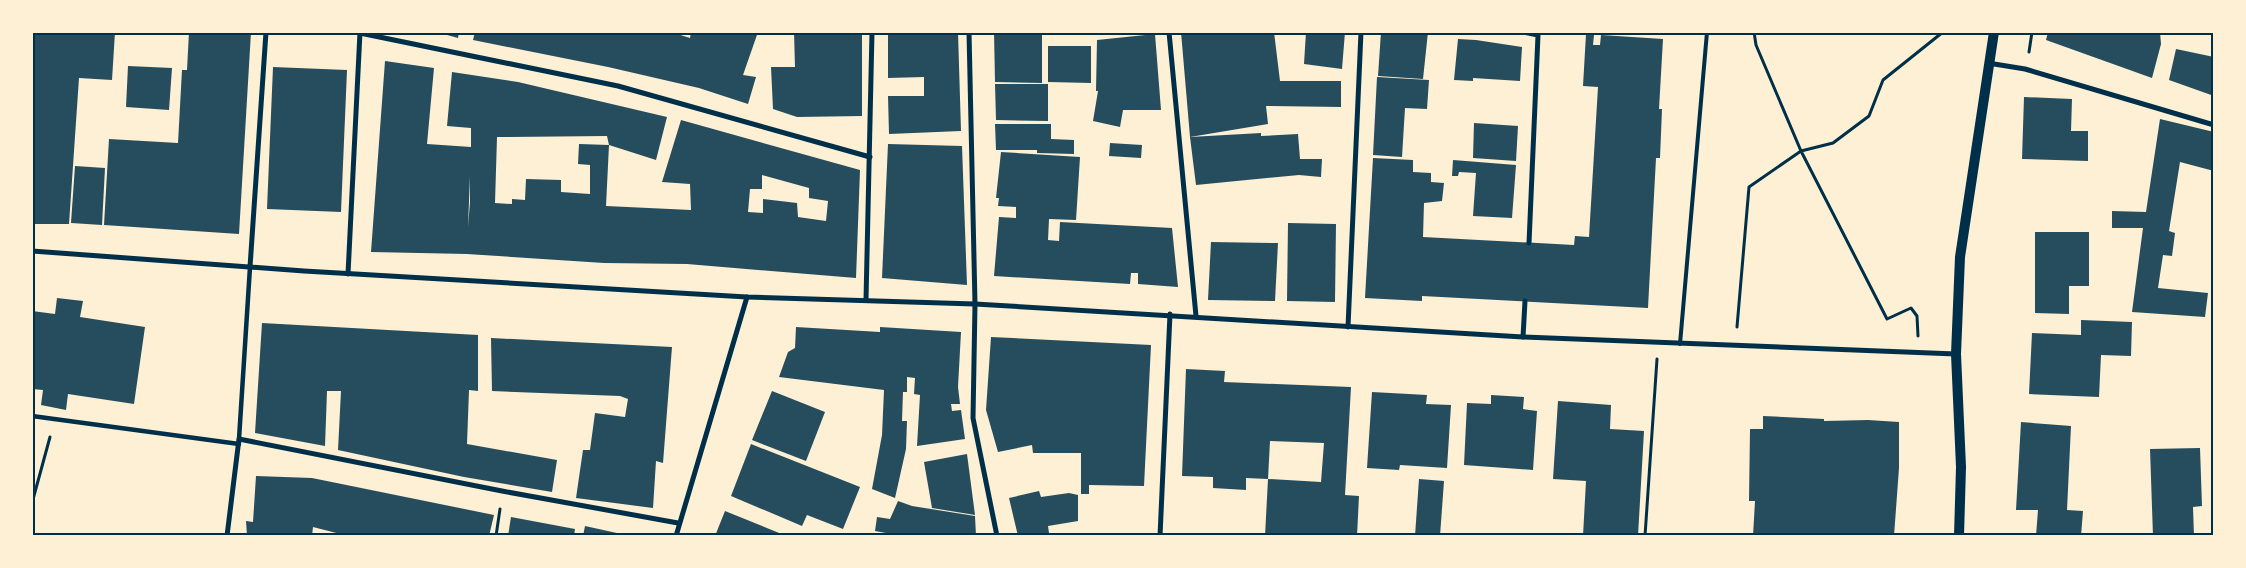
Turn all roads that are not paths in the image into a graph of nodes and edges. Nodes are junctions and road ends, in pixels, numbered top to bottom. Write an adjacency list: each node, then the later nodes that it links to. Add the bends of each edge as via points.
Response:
1 (266, 32): 15 (street)
2 (872, 32): 12 (street)
3 (969, 32): 20 (street)
4 (1169, 32): 22 (street)
5 (1361, 32): 23 (street)
6 (1523, 32): 13 (street, via 1538,35)
7 (1707, 32): 25 (lane)
8 (1994, 32): 10 (main road)
9 (358, 33): 12 (street, via 618,86); 16 (street)
10 (1988, 63): 11 (street, via 2025,70); 26 (main road, via 1960,257)
11 (2214, 125)
12 (870, 157): 18 (street)
13 (1529, 243)
14 (32, 251): 15 (street)
15 (250, 267): 16 (street); 28 (street)
16 (348, 274): 17 (street)
17 (747, 297): 18 (street); 29 (street)
18 (866, 300): 20 (street)
19 (1525, 301): 24 (street)
20 (975, 304): 21 (street); 32 (street, via 973,418)
21 (1170, 314): 22 (street); 33 (street)
22 (1196, 316): 23 (street)
23 (1348, 327): 24 (street)
24 (1523, 337): 25 (street)
25 (1680, 344): 26 (street)
26 (1956, 354): 34 (main road, via 1961,467)
27 (32, 416): 28 (street)
28 (239, 441): 29 (street); 30 (street)
29 (678, 523): 31 (street)
30 (227, 536)
31 (676, 536)
32 (997, 536)
33 (1160, 536)
34 (1959, 536)

